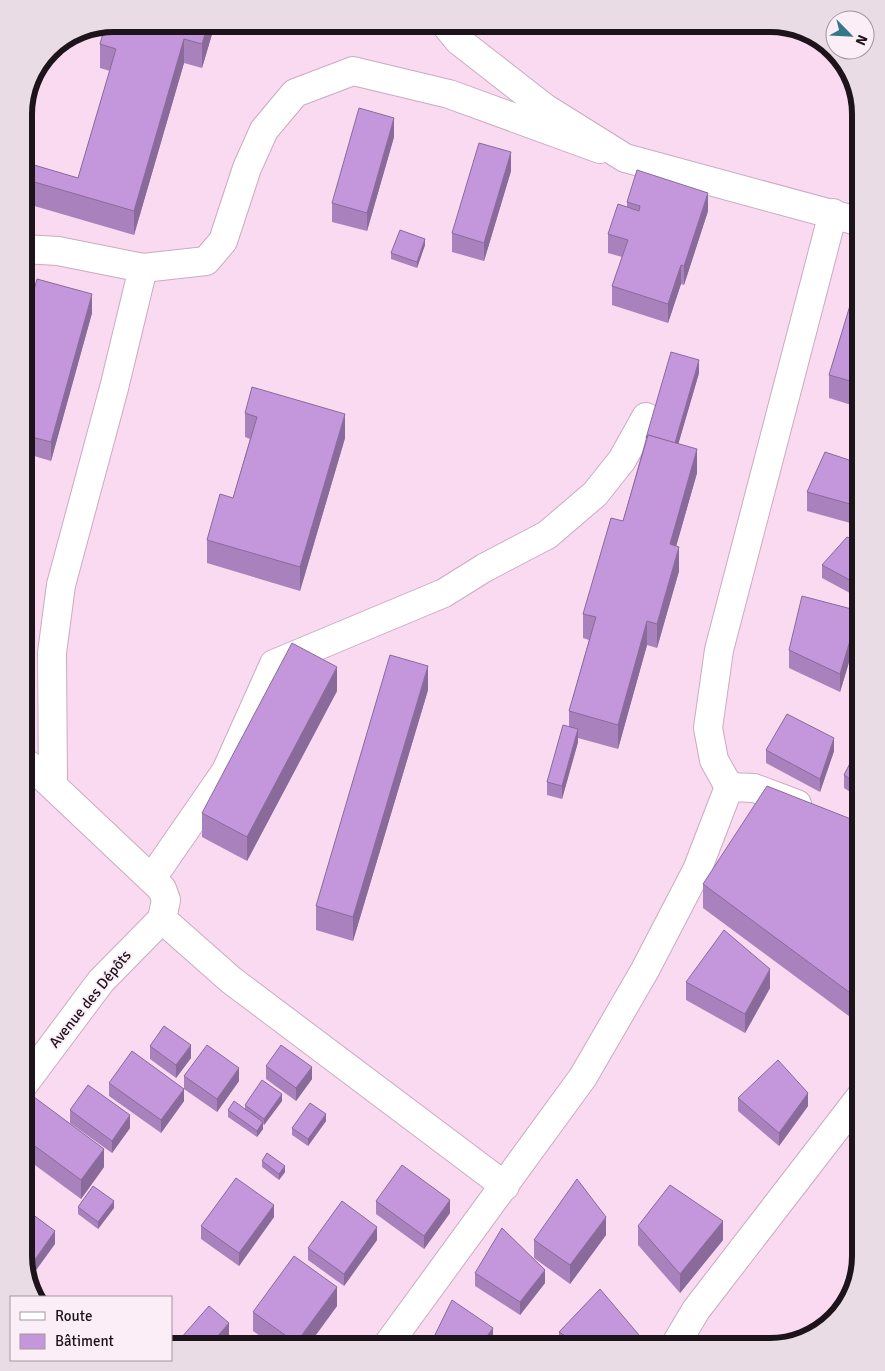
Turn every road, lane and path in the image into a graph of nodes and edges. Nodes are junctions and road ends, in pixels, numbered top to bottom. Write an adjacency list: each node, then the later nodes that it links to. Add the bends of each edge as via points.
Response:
1 (452, 33): 2 (street, via 545,108)
2 (625, 158): 3 (street); 6 (street, via 449,94 353,71 295,94 264,130 247,168 223,241 206,261)
3 (833, 213): 4 (street); 10 (street, via 719,650 708,728 714,760)
4 (852, 219)
5 (33, 250): 6 (street)
6 (143, 268): 9 (street, via 61,585 52,653)
7 (646, 417): 12 (street, via 622,460 595,494 547,535 444,593 274,664 226,772)
8 (32, 769): 9 (street)
9 (53, 785): 12 (street)
10 (729, 787): 11 (street, via 754,788); 16 (street, via 697,870 645,970 583,1076)
11 (817, 813)
12 (152, 878): 13 (street, via 162,889 166,900)
13 (162, 919): 14 (street, Avenue des Dépôts, via 101,981); 16 (street, via 231,980)
14 (32, 1073)
15 (852, 1108): 18 (street, via 696,1310)
16 (505, 1186): 17 (street)
17 (393, 1338)
18 (679, 1338)

